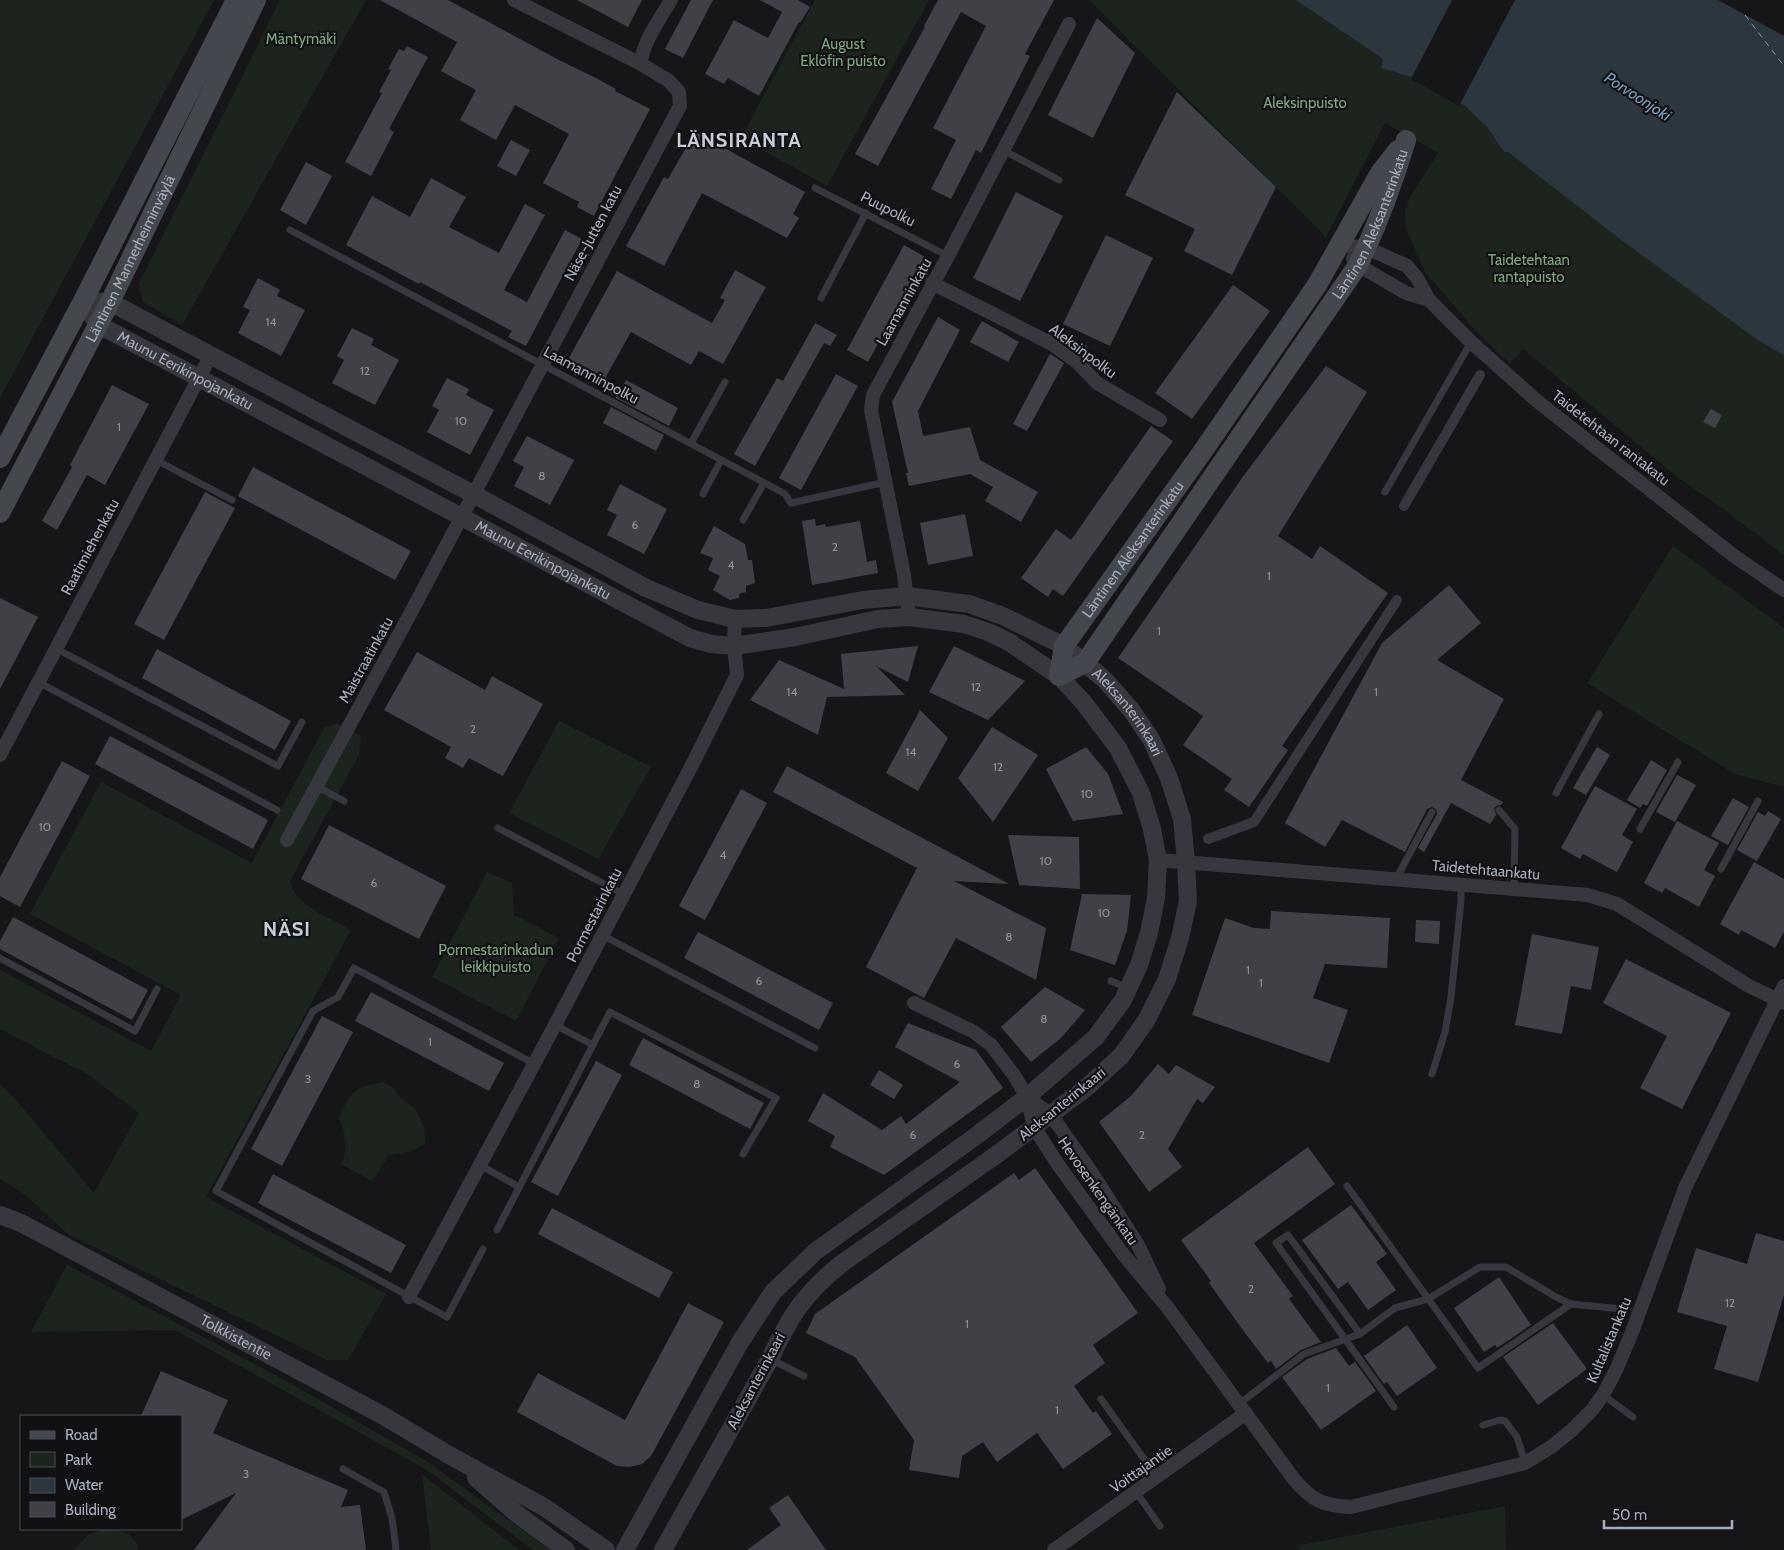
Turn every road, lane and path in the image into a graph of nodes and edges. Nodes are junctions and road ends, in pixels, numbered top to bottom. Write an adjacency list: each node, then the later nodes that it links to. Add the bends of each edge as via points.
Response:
1 (236, 0): 18 (main road, Läntinen Mannerheiminväylä)
2 (256, 0): 19 (main road, Läntinen Mannerheiminväylä)
3 (514, 0): 6 (street)
4 (671, 0): 6 (street, via 650,38)
5 (1069, 24): 7 (street, Laamanninkatu)
6 (641, 64): 23 (street, Näse-Jutten katu, via 669,81 680,92 680,106)
7 (1003, 150): 8 (lane); 13 (street, Laamanninkatu)
8 (1059, 180)
9 (815, 188): 10 (lane, Puupolku)
10 (866, 213): 13 (lane, Puupolku); 16 (lane)
11 (290, 230): 23 (lane, Laamanninpolku)
12 (1341, 245): 14 (street, Taidetehtaan rantakatu); 14 (main road, Läntinen Aleksanterinkatu, via 1380,173 1406,140 1395,178); 48 (main road, Läntinen Aleksanterinkatu, via 1205,448)
13 (948, 256): 15 (street, Laamanninkatu)
14 (1362, 256): 17 (street, Taidetehtaan rantakatu, via 1406,293); 17 (street, Taidetehtaan rantakatu, via 1407,266); 50 (main road, Läntinen Aleksanterinkatu)
15 (932, 283): 27 (street, Aleksinpolku, via 1052,344 1077,362 1097,383); 33 (street, Laamanninkatu, via 872,395 871,410)
16 (821, 298)
17 (1428, 300): 21 (street, Taidetehtaan rantakatu)
18 (83, 301): 19 (street, Maunu Eerikinpojankatu); 20 (street, Maunu Eerikinpojankatu); 29 (main road, Läntinen Mannerheiminväylä)
19 (110, 302): 20 (main road, Läntinen Mannerheiminväylä); 22 (street, Maunu Eerikinpojankatu)
20 (99, 325): 25 (street, Maunu Eerikinpojankatu); 39 (main road, Läntinen Mannerheiminväylä)
21 (1471, 342): 34 (lane); 42 (street, Taidetehtaan rantakatu, via 1537,401 1734,556)
22 (210, 355): 25 (street, Raatimiehenkatu); 35 (street, Maunu Eerikinpojankatu)
23 (542, 365): 28 (lane, Laamanninpolku); 35 (street, Näse-Jutten katu)
24 (1480, 375): 38 (street)
25 (199, 379): 30 (street, Raatimiehenkatu); 40 (street, Maunu Eerikinpojankatu)
26 (725, 382): 28 (lane)
27 (1160, 420)
28 (690, 443): 31 (lane, Laamanninpolku)
29 (0, 458)
30 (156, 460): 37 (lane); 49 (street, Raatimiehenkatu)
31 (721, 460): 32 (lane, Laamanninpolku); 36 (lane)
32 (764, 482): 33 (lane, Laamanninpolku, via 785,494 791,503); 41 (lane)
33 (886, 482): 43 (street, Laamanninkatu)
34 (1385, 492)
35 (473, 494): 40 (street, Maistraatinkatu); 46 (street, Maunu Eerikinpojankatu, via 646,588 698,610)
36 (703, 494)
37 (232, 500)
38 (1404, 506)
39 (0, 513)
40 (460, 518): 47 (street, Maunu Eerikinpojankatu, via 685,637); 57 (street, Maistraatinkatu)
41 (743, 520)
42 (1784, 590)
43 (907, 596): 45 (street, Laamanninkatu); 46 (street, Aleksanterinkaari, via 863,600 766,618); 48 (street, Aleksanterinkaari, via 969,604 1003,616)
44 (1397, 600): 66 (street, via 1254,822)
45 (909, 617): 47 (street, Aleksanterinkaari, via 878,619); 51 (street, Aleksanterinkaari, via 964,624 988,632)
46 (736, 619): 47 (street, Pormestarinkatu)
47 (734, 646): 74 (street, Pormestarinkatu, via 736,674)
48 (1064, 646): 50 (street, Aleksanterinkaari); 51 (main road, Läntinen Aleksanterinkatu)
49 (55, 648): 52 (street, Raatimiehenkatu); 54 (lane, via 278,766)
50 (1086, 663): 51 (main road, Läntinen Aleksanterinkatu); 69 (street, Aleksanterinkaari, via 1132,711 1151,739 1169,778 1179,811)
51 (1060, 676): 68 (street, Aleksanterinkaari, via 1107,731 1127,764 1141,793)
52 (37, 682): 55 (street, Raatimiehenkatu); 61 (lane)
53 (1599, 714): 58 (lane)
54 (302, 722)
55 (0, 755)
56 (1678, 762): 65 (lane)
57 (316, 786): 59 (lane); 67 (street, Maistraatinkatu)
58 (1556, 793)
59 (344, 801)
60 (1758, 801): 70 (lane)
61 (277, 810)
62 (1499, 810): 73 (lane, via 1515,829)
63 (1432, 812): 71 (lane)
64 (498, 828): 74 (lane)
65 (1640, 829)
66 (1208, 839)
67 (287, 840)
68 (1158, 860): 69 (street, Taidetehtaankatu); 79 (street, Aleksanterinkaari, via 1156,898 1149,933)
69 (1186, 862): 71 (street, Taidetehtaankatu); 89 (street, Aleksanterinkaari, via 1188,900 1180,938 1167,979 1146,1021 1120,1056)
70 (1721, 869)
71 (1396, 879): 72 (street, Taidetehtaankatu)
72 (1461, 884): 73 (street, Taidetehtaankatu); 87 (lane, via 1451,996)
73 (1514, 889): 81 (street, Taidetehtaankatu, via 1588,895 1617,904 1749,986)
74 (623, 894): 75 (street, Pormestarinkatu)
75 (602, 935): 83 (street, Pormestarinkatu); 85 (lane)
76 (0, 958): 80 (lane, via 135,1031)
77 (1111, 981): 79 (lane)
78 (1784, 986): 81 (street, Kultalistankatu)
79 (1128, 988): 88 (street, Aleksanterinkaari, via 1096,1037)
80 (157, 989)
81 (1780, 1001): 109 (street, Kultalistankatu, via 1685,1188 1618,1368)
82 (914, 1003): 88 (street, via 974,1032 991,1045)
83 (555, 1025): 84 (lane); 86 (street, Pormestarinkatu)
84 (593, 1045): 91 (lane, via 610,1012 776,1098); 93 (lane)
85 (816, 1048)
86 (535, 1064): 92 (street, Pormestarinkatu); 100 (lane, via 354,968 338,997 313,1011 216,1191)
87 (1432, 1074)
88 (1028, 1097): 89 (street, Hevosenkengänkatu); 90 (street, Hevosenkengänkatu); 124 (street, Aleksanterinkaari, via 816,1250 773,1292 739,1344)
89 (1051, 1115): 90 (street, Aleksanterinkaari); 103 (street, Hevosenkengänkatu, via 1138,1245)
90 (1034, 1128): 103 (street, Hevosenkengänkatu, via 1123,1254); 107 (street, Aleksanterinkaari, via 822,1279 786,1324)
91 (743, 1154)
92 (480, 1165): 93 (lane); 100 (street, Pormestarinkatu)
93 (519, 1186): 98 (lane)
94 (1347, 1186): 101 (lane)
95 (0, 1204): 97 (street, Tolkkistentie)
96 (0, 1215): 97 (street, Tolkkistentie)
97 (21, 1223): 115 (street, Tolkkistentie, via 382,1415)
98 (497, 1230)
99 (483, 1249): 100 (lane, via 447,1317)
100 (410, 1298)
101 (1428, 1299): 102 (lane, via 1480,1266 1506,1267); 102 (lane, via 1478,1368); 105 (lane, via 1395,1308)
102 (1571, 1304): 104 (lane)
103 (1168, 1308): 112 (street, Hevosenkengänkatu)
104 (1622, 1308)
105 (1360, 1334): 106 (lane); 106 (lane, via 1288,1235 1276,1243)
106 (1345, 1339): 111 (lane); 112 (lane, via 1304,1354)
107 (770, 1359): 108 (lane); 125 (street, Aleksanterinkaari)
108 (804, 1376)
109 (1603, 1396): 113 (lane); 116 (street, Kultalistankatu, via 1572,1430)
110 (1101, 1399): 118 (lane)
111 (1394, 1407)
112 (1242, 1408): 116 (street, Kultalistankatu, via 1306,1494 1335,1507 1351,1507); 118 (street, Voittajantie)
113 (1633, 1416)
114 (1483, 1425): 116 (lane, via 1505,1421 1517,1437)
115 (449, 1455): 122 (street, Tolkkistentie, via 517,1514); 123 (street, Tolkkistentie, via 544,1507)
116 (1525, 1463)
117 (343, 1469): 121 (lane, via 384,1492 392,1518)
118 (1157, 1478): 119 (street, Voittajantie)
119 (1136, 1492): 120 (lane); 126 (street, Voittajantie)
120 (1160, 1526)
121 (396, 1550)
122 (566, 1550)
123 (606, 1550)
124 (625, 1550)
125 (663, 1550)
126 (1054, 1550)

